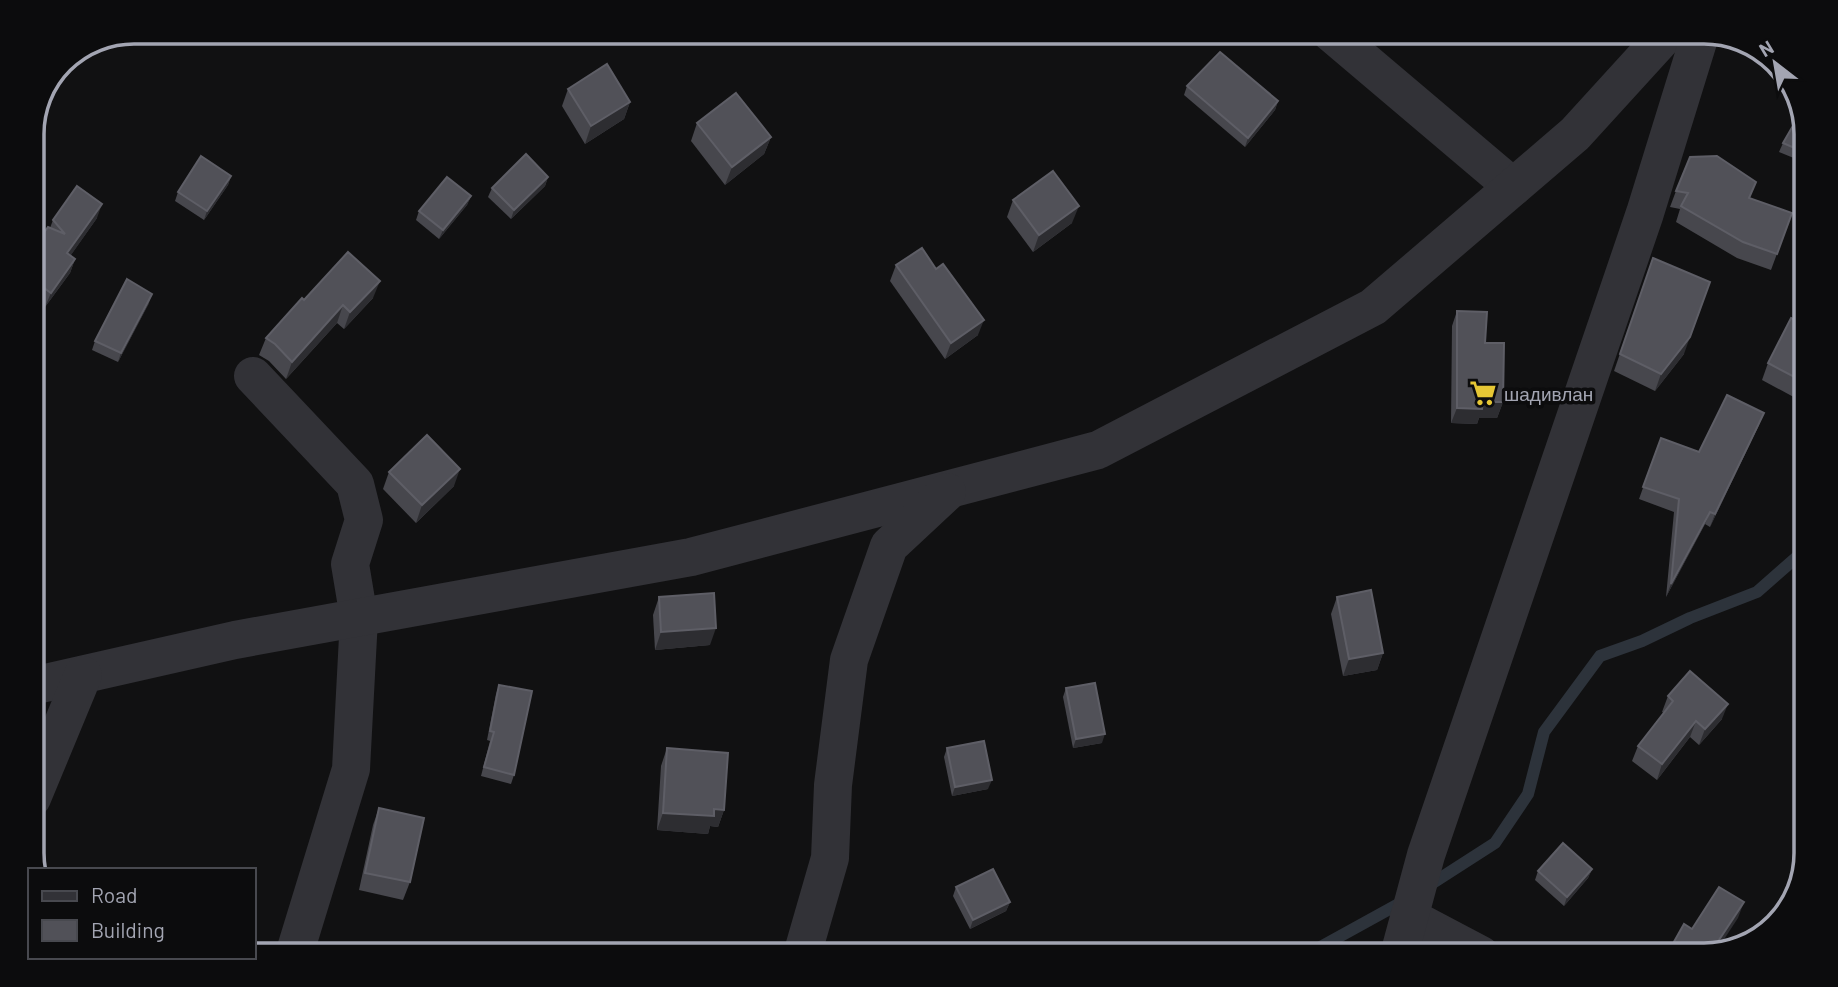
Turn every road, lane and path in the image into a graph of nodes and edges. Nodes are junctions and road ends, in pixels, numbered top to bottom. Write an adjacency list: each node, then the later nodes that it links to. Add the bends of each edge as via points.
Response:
1 (1344, 44): 4 (street)
2 (1657, 44): 4 (street, via 1575,134)
3 (1696, 44): 11 (street, via 1645,213 1426,855)
4 (1513, 187): 6 (street, via 1373,307 1098,450)
5 (253, 376): 7 (street, via 355,484 363,520 350,564)
6 (951, 489): 7 (street, via 691,556); 13 (street, via 889,546 849,660 833,785 830,858)
7 (359, 618): 8 (street, via 235,640); 12 (street, via 351,769)
8 (83, 675): 9 (street); 10 (street)
9 (44, 683)
10 (44, 769)
11 (1409, 917): 14 (street); 15 (street)
12 (298, 943)
13 (806, 943)
14 (1402, 943)
15 (1457, 943)

